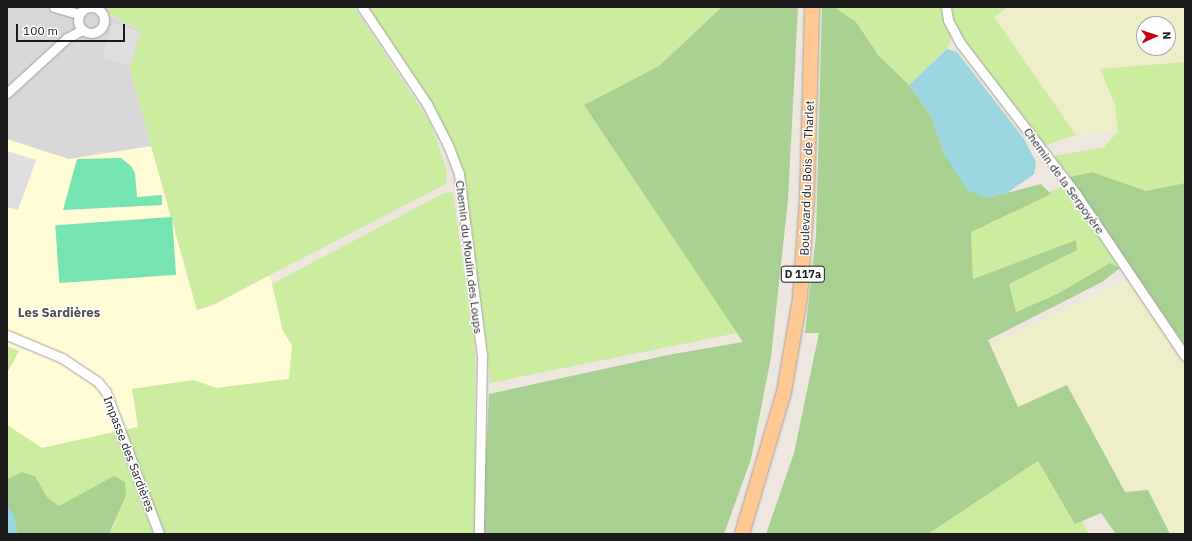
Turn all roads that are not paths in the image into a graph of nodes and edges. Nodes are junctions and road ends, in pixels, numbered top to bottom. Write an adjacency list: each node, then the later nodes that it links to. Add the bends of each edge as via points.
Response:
1 (54, 7): 7 (street)
2 (95, 7): 6 (street); 7 (street, via 86,8)
3 (362, 7): 13 (street, Chemin du Moulin des Loups, via 427,104 448,145 459,174 482,355)
4 (812, 7): 14 (main road, Boulevard du Bois de Tharlet / D 117a, via 807,202 800,298 784,392)
5 (946, 7): 11 (street, Chemin de la Serpoyère, via 948,20 961,44 1076,194)
6 (103, 10): 8 (street, via 103,22 97,31)
7 (79, 14): 8 (street, via 78,22)
8 (82, 30): 9 (street, via 67,38)
9 (7, 93)
10 (7, 335): 12 (street, Impasse des Sardières, via 62,358 98,382 106,392)
11 (1185, 356)
12 (159, 534)
13 (479, 534)
14 (742, 534)

